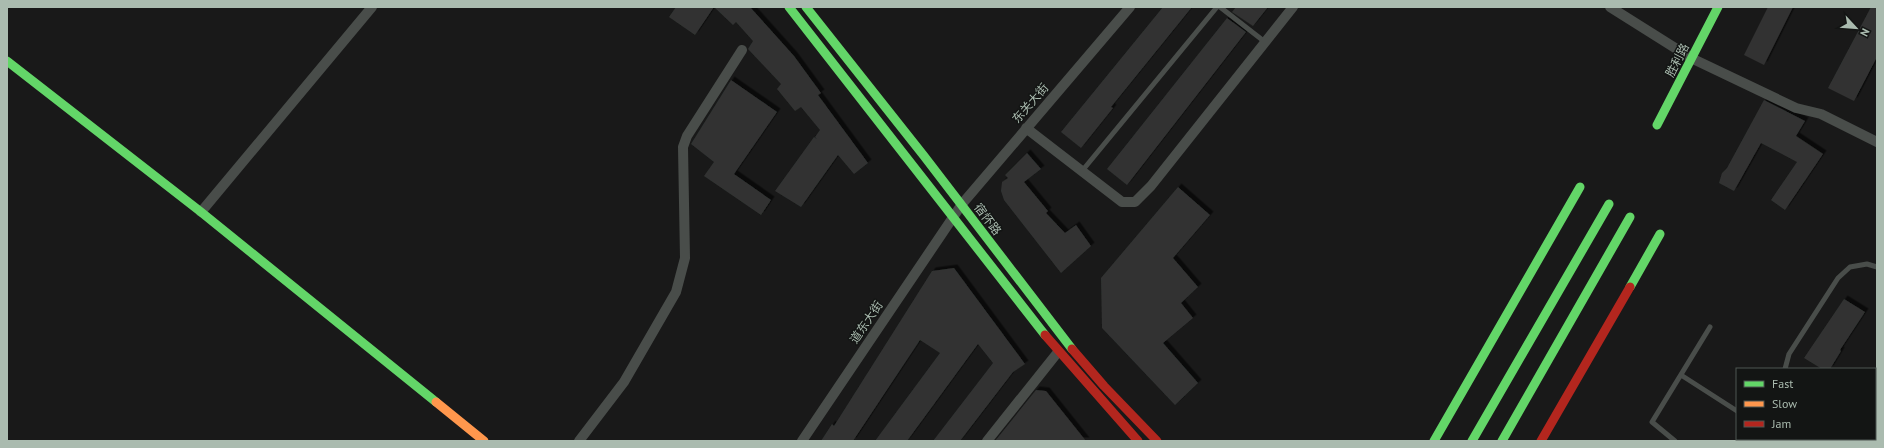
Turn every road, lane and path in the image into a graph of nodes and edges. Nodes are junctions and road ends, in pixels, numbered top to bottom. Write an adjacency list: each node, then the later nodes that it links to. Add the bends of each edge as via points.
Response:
1 (372, 7): 21 (street)
2 (789, 7): 23 (main road)
3 (806, 7): 19 (main road, 宿怀路)
4 (1130, 7): 15 (street, 东关大街)
5 (1217, 7): 17 (lane)
6 (1220, 7): 10 (lane)
7 (1293, 7): 10 (street)
8 (1610, 7): 12 (street)
9 (1718, 7): 12 (main road, 胜利路)
10 (1265, 42): 17 (street, via 1151,186 1135,202 1122,202)
11 (742, 50): 32 (street, via 687,136 683,147 685,258 676,292 624,382)
12 (1691, 58): 14 (main road, 胜利路); 16 (street, via 1796,108 1821,114)
13 (7, 61): 21 (main road)
14 (1657, 125)
15 (1026, 128): 17 (street); 19 (street, 东关大街)
16 (1877, 142)
17 (1082, 171)
18 (1580, 187): 37 (main road)
19 (962, 204): 23 (street, 东关大街); 36 (main road, 宿怀路, via 1071,349)
20 (1609, 204): 38 (main road)
21 (201, 212): 31 (main road)
22 (1630, 216): 39 (main road)
23 (952, 217): 27 (main road); 33 (street, 道东大街)
24 (1660, 234): 40 (main road)
25 (1877, 267): 28 (lane, via 1867,264 1850,267 1838,278 1789,354)
26 (1710, 327): 29 (lane)
27 (1058, 352): 34 (street); 35 (main road)
28 (1785, 368)
29 (1681, 375): 30 (lane); 41 (lane, via 1652,422)
30 (1736, 410)
31 (484, 441)
32 (579, 441)
33 (802, 441)
34 (987, 441)
35 (1138, 441)
36 (1157, 441)
37 (1434, 441)
38 (1472, 441)
39 (1502, 441)
40 (1541, 441)
41 (1675, 441)

